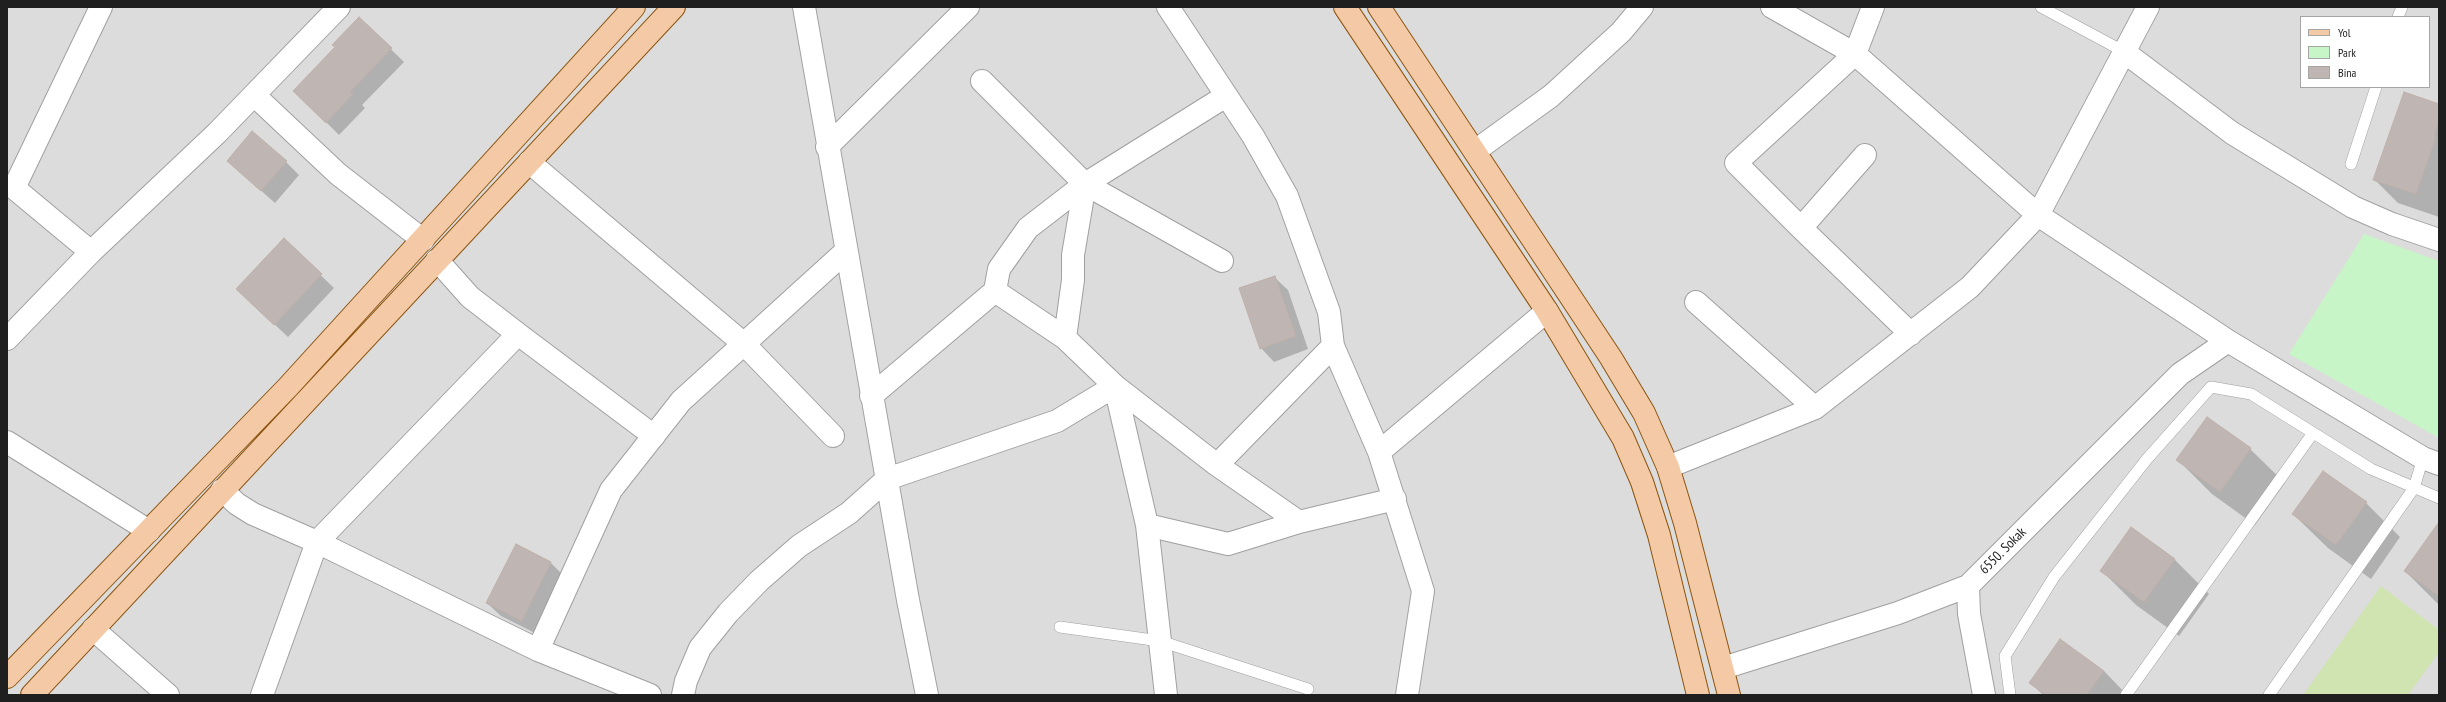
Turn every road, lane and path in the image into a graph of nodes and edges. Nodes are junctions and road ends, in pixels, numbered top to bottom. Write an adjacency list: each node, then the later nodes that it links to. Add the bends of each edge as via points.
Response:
1 (101, 7): 27 (street)
2 (634, 7): 30 (main road)
3 (674, 7): 24 (main road)
4 (804, 7): 21 (street)
5 (968, 7): 21 (street)
6 (1345, 7): 38 (main road)
7 (1379, 7): 22 (main road)
8 (1642, 7): 22 (street, via 1621,32 1551,96)
9 (1772, 7): 16 (street)
10 (1873, 7): 16 (street)
11 (2041, 7): 15 (lane)
12 (2148, 7): 15 (street)
13 (335, 8): 19 (street)
14 (1178, 10): 20 (street)
15 (2123, 51): 28 (street); 31 (street, via 2232,133 2353,207)
16 (1855, 54): 28 (street); 29 (street, via 1736,163)
17 (982, 81): 26 (street)
18 (2376, 88): 25 (lane)
19 (254, 94): 30 (street, via 338,174); 32 (street, via 217,133)
20 (1226, 96): 26 (street); 45 (street, via 1287,196 1329,312)
21 (827, 147): 33 (street)
22 (1475, 151): 56 (main road, via 1611,358 1644,413)
23 (1865, 155): 29 (street)
24 (529, 162): 34 (main road); 44 (street)
25 (2351, 164)
26 (1085, 184): 35 (street); 36 (street, via 1028,228 999,269); 41 (street, via 1073,255 1073,280)
27 (10, 186): 32 (street)
28 (2038, 215): 40 (street, via 1970,287); 43 (street)
29 (1801, 228): 40 (street)
30 (423, 240): 64 (main road, via 288,388)
31 (2439, 240)
32 (91, 252): 42 (street)
33 (846, 252): 44 (street); 47 (street)
34 (437, 260): 39 (street, via 470,297); 59 (main road)
35 (1222, 261)
36 (995, 291): 41 (street); 47 (street)
37 (1696, 302): 48 (street)
38 (1547, 311): 53 (street); 82 (main road, via 1623,438 1642,482 1659,535)
39 (518, 334): 50 (street); 65 (street)
40 (1911, 334): 48 (street)
41 (1065, 338): 46 (street)
42 (7, 339)
43 (2228, 341): 54 (street); 66 (street, 6550. Sokak, via 2180,374)
44 (744, 344): 50 (street, via 681,401); 51 (street)
45 (1333, 346): 53 (street); 55 (street)
46 (1115, 386): 55 (street); 57 (street, via 1057,421); 63 (street)
47 (871, 396): 57 (street)
48 (1815, 408): 56 (street)
49 (2313, 434): 58 (lane, via 2371,469); 85 (lane, via 2251,394 2210,387 2147,459 2054,577 2005,656); 86 (lane)
50 (654, 436): 70 (street, via 611,490)
51 (833, 436)
52 (7, 442): 64 (street)
53 (1379, 452): 61 (street)
54 (2431, 461): 58 (lane)
55 (1217, 465): 62 (street)
56 (1668, 467): 71 (main road, via 1686,523)
57 (887, 479): 78 (street, via 849,513 799,546 728,613 700,648); 79 (street)
58 (2414, 488): 60 (lane); 87 (lane)
59 (222, 490): 65 (street, via 253,514); 68 (main road)
60 (2439, 498)
61 (1395, 499): 62 (street); 81 (street, via 1423,591)
62 (1299, 522): 63 (street, via 1228,544)
63 (1147, 525): 69 (street)
64 (149, 531): 72 (main road)
65 (317, 542): 70 (street); 76 (street)
66 (1968, 586): 71 (street, 6550. Sokak, via 1898,613); 84 (street, via 1969,614)
67 (1060, 627): 69 (lane)
68 (93, 629): 74 (main road); 75 (street)
69 (1160, 641): 73 (lane); 80 (street)
70 (538, 650): 77 (street)
71 (1723, 668): 83 (main road)
72 (7, 677)
73 (1308, 688)
74 (32, 695)
75 (168, 695)
76 (262, 695)
77 (650, 695)
78 (683, 695)
79 (927, 695)
80 (1166, 695)
81 (1408, 695)
82 (1698, 695)
83 (1729, 695)
84 (1984, 695)
85 (2010, 695)
86 (2126, 695)
87 (2269, 695)

